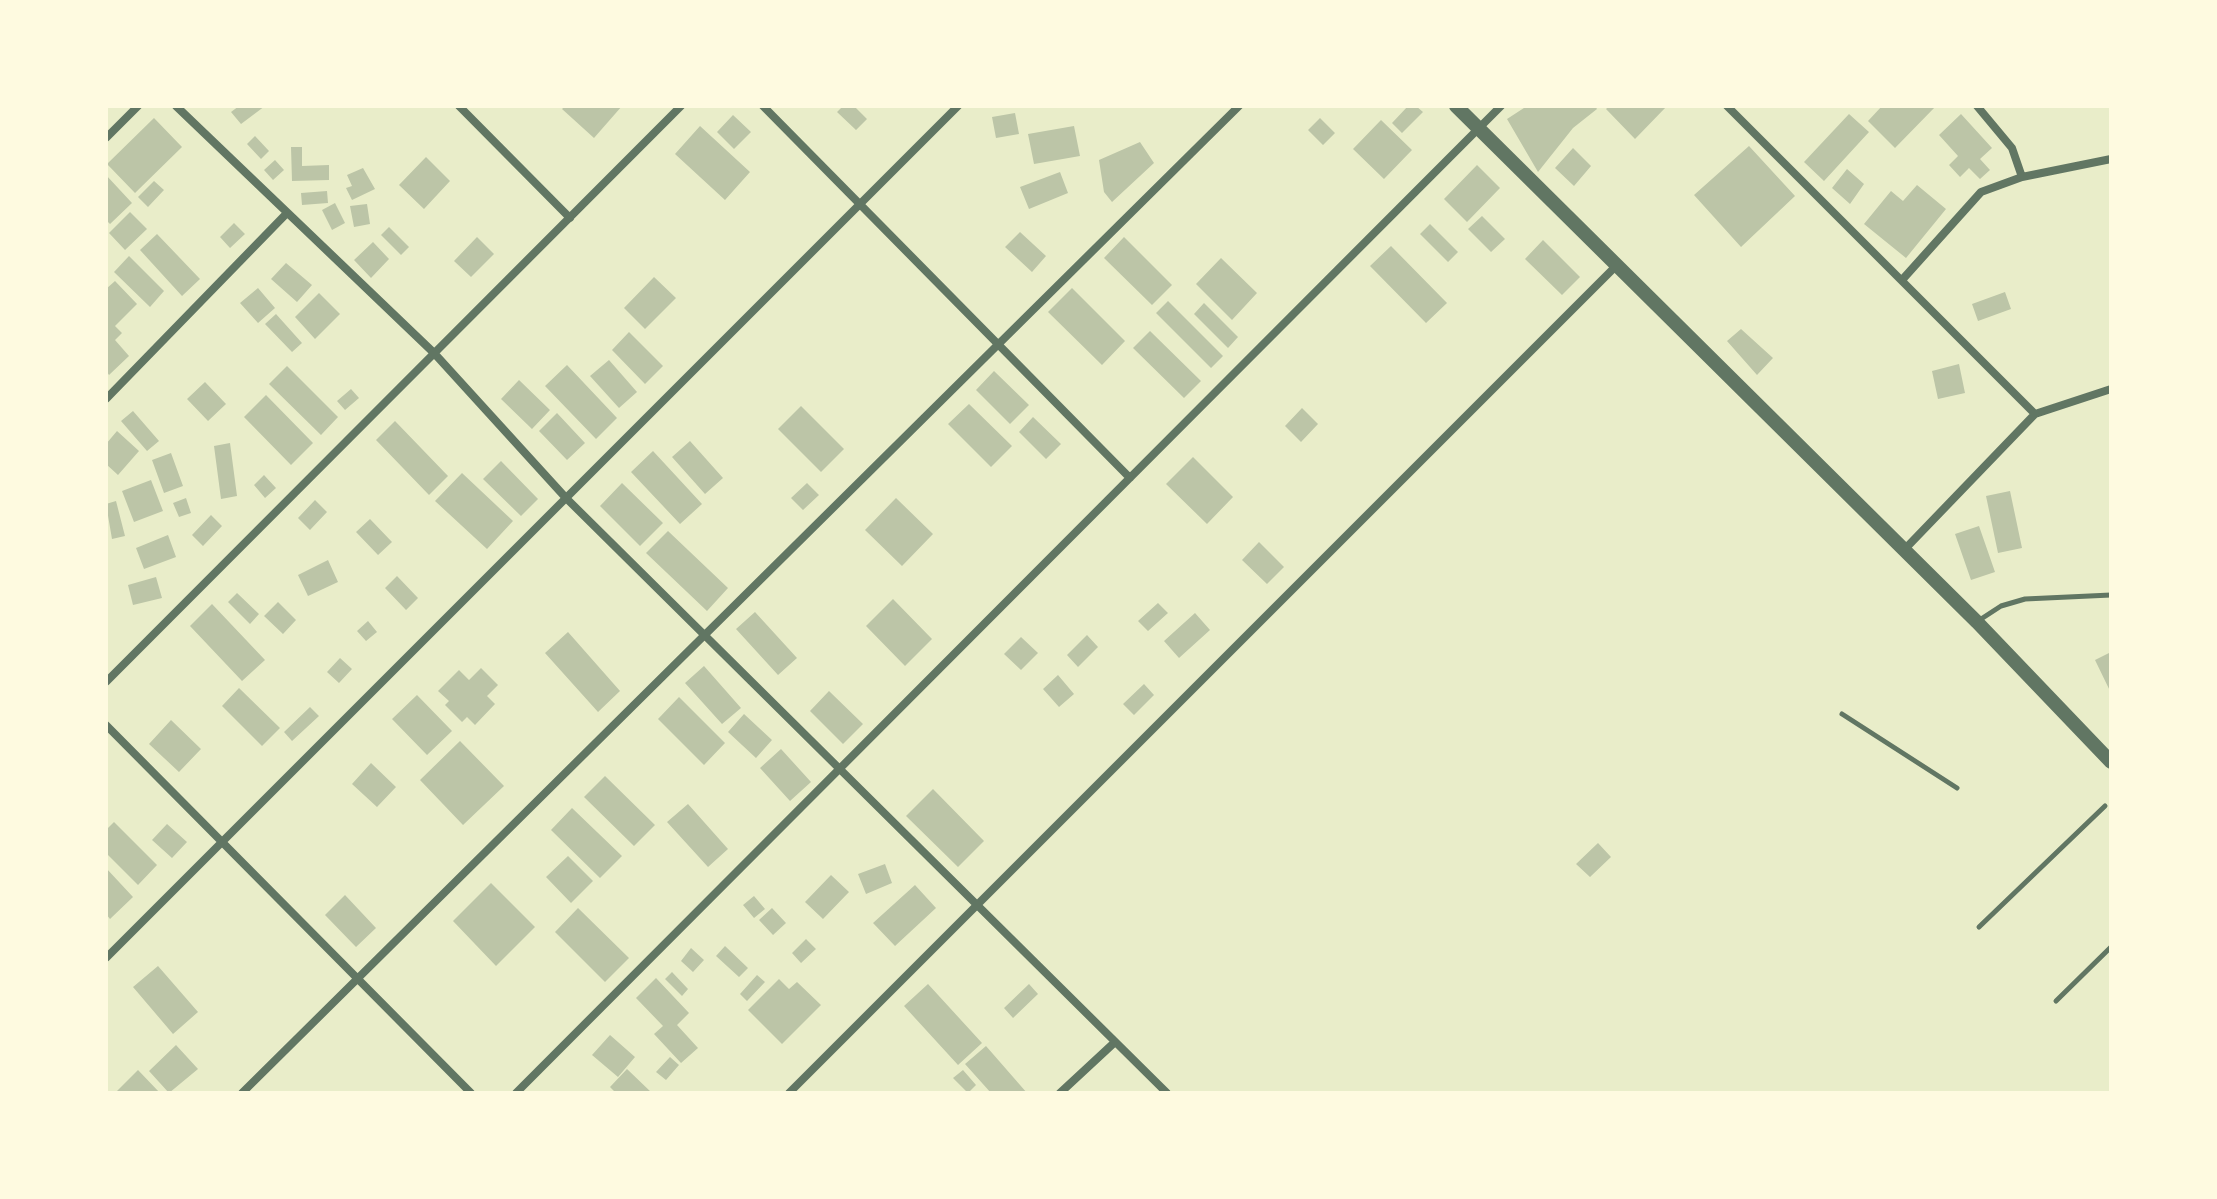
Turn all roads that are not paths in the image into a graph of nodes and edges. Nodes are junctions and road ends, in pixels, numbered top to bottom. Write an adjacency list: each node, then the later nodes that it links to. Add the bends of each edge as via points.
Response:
1 (138, 106): 13 (street)
2 (176, 106): 17 (street)
3 (459, 106): 18 (street)
4 (681, 106): 18 (street)
5 (763, 106): 16 (street)
6 (958, 106): 16 (street)
7 (1239, 106): 21 (street)
8 (1456, 106): 12 (street)
9 (1501, 106): 12 (street)
10 (1727, 106): 20 (street)
11 (1977, 106): 15 (street, via 2012,148)
12 (1479, 129): 19 (street); 26 (street)
13 (106, 138)
14 (2111, 159): 15 (street)
15 (2022, 177): 20 (street, via 1981,192)
16 (859, 205): 21 (street); 27 (street)
17 (287, 213): 22 (street); 24 (street)
18 (570, 218): 22 (street)
19 (1616, 266): 28 (street); 40 (street)
20 (1902, 280): 25 (street)
21 (998, 344): 26 (street); 31 (street)
22 (434, 353): 27 (street); 32 (street)
23 (2111, 389): 25 (street)
24 (106, 399)
25 (2035, 414): 28 (street)
26 (1130, 478): 36 (street)
27 (566, 498): 31 (street); 39 (street)
28 (1904, 550): 30 (street)
29 (2111, 595): 30 (lane, via 2025,599 2001,606)
30 (1977, 622): 35 (street)
31 (705, 635): 36 (street); 44 (street)
32 (106, 682)
33 (1842, 714): 37 (lane)
34 (106, 725): 39 (street)
35 (2111, 762)
36 (840, 768): 40 (street); 49 (street)
37 (1957, 788)
38 (2105, 806): 41 (lane)
39 (222, 842): 43 (street); 44 (street)
40 (978, 905): 46 (street); 50 (street)
41 (1979, 927)
42 (2111, 947): 45 (lane)
43 (106, 958)
44 (358, 979): 47 (street); 48 (street)
45 (2056, 1001)
46 (1115, 1042): 51 (street); 52 (street)
47 (242, 1093)
48 (471, 1093)
49 (516, 1093)
50 (789, 1093)
51 (1060, 1093)
52 (1167, 1093)

